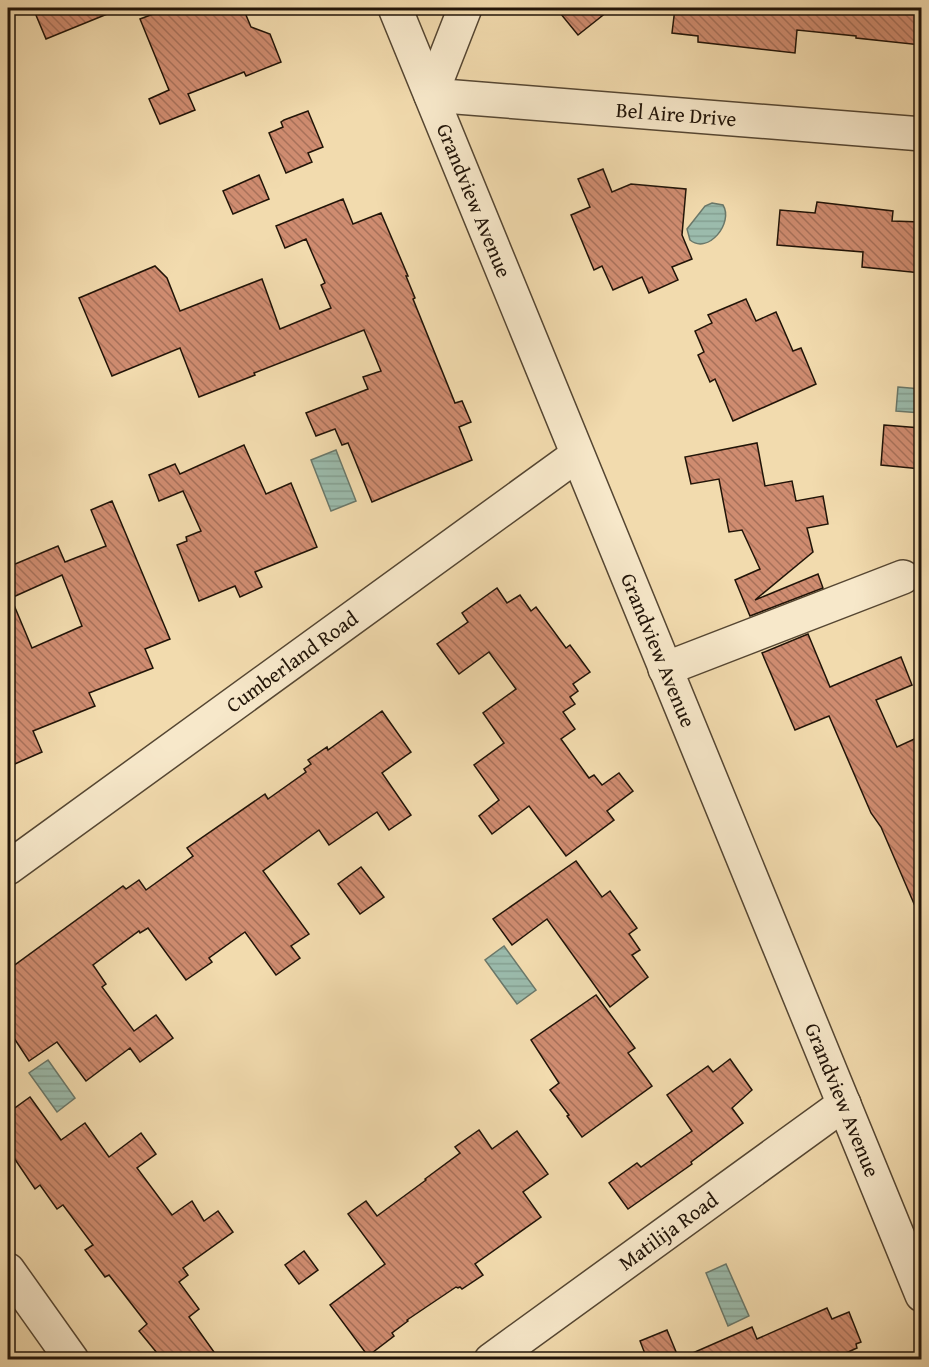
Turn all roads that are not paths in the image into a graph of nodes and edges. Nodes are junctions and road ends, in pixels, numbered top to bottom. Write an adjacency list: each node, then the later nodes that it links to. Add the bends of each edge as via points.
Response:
1 (395, 8): 3 (street, Grandview Avenue)
2 (465, 8): 3 (street)
3 (431, 95): 4 (street, Bel Aire Drive); 5 (street, Grandview Avenue)
4 (921, 134)
5 (577, 455): 7 (street, Grandview Avenue); 8 (street, Cumberland Road)
6 (903, 577): 7 (street)
7 (665, 669): 9 (street, Grandview Avenue)
8 (8, 868)
9 (844, 1104): 11 (street, Grandview Avenue); 13 (street, Matilija Road)
10 (8, 1270): 12 (street)
11 (921, 1295)
12 (72, 1359)
13 (491, 1359)

